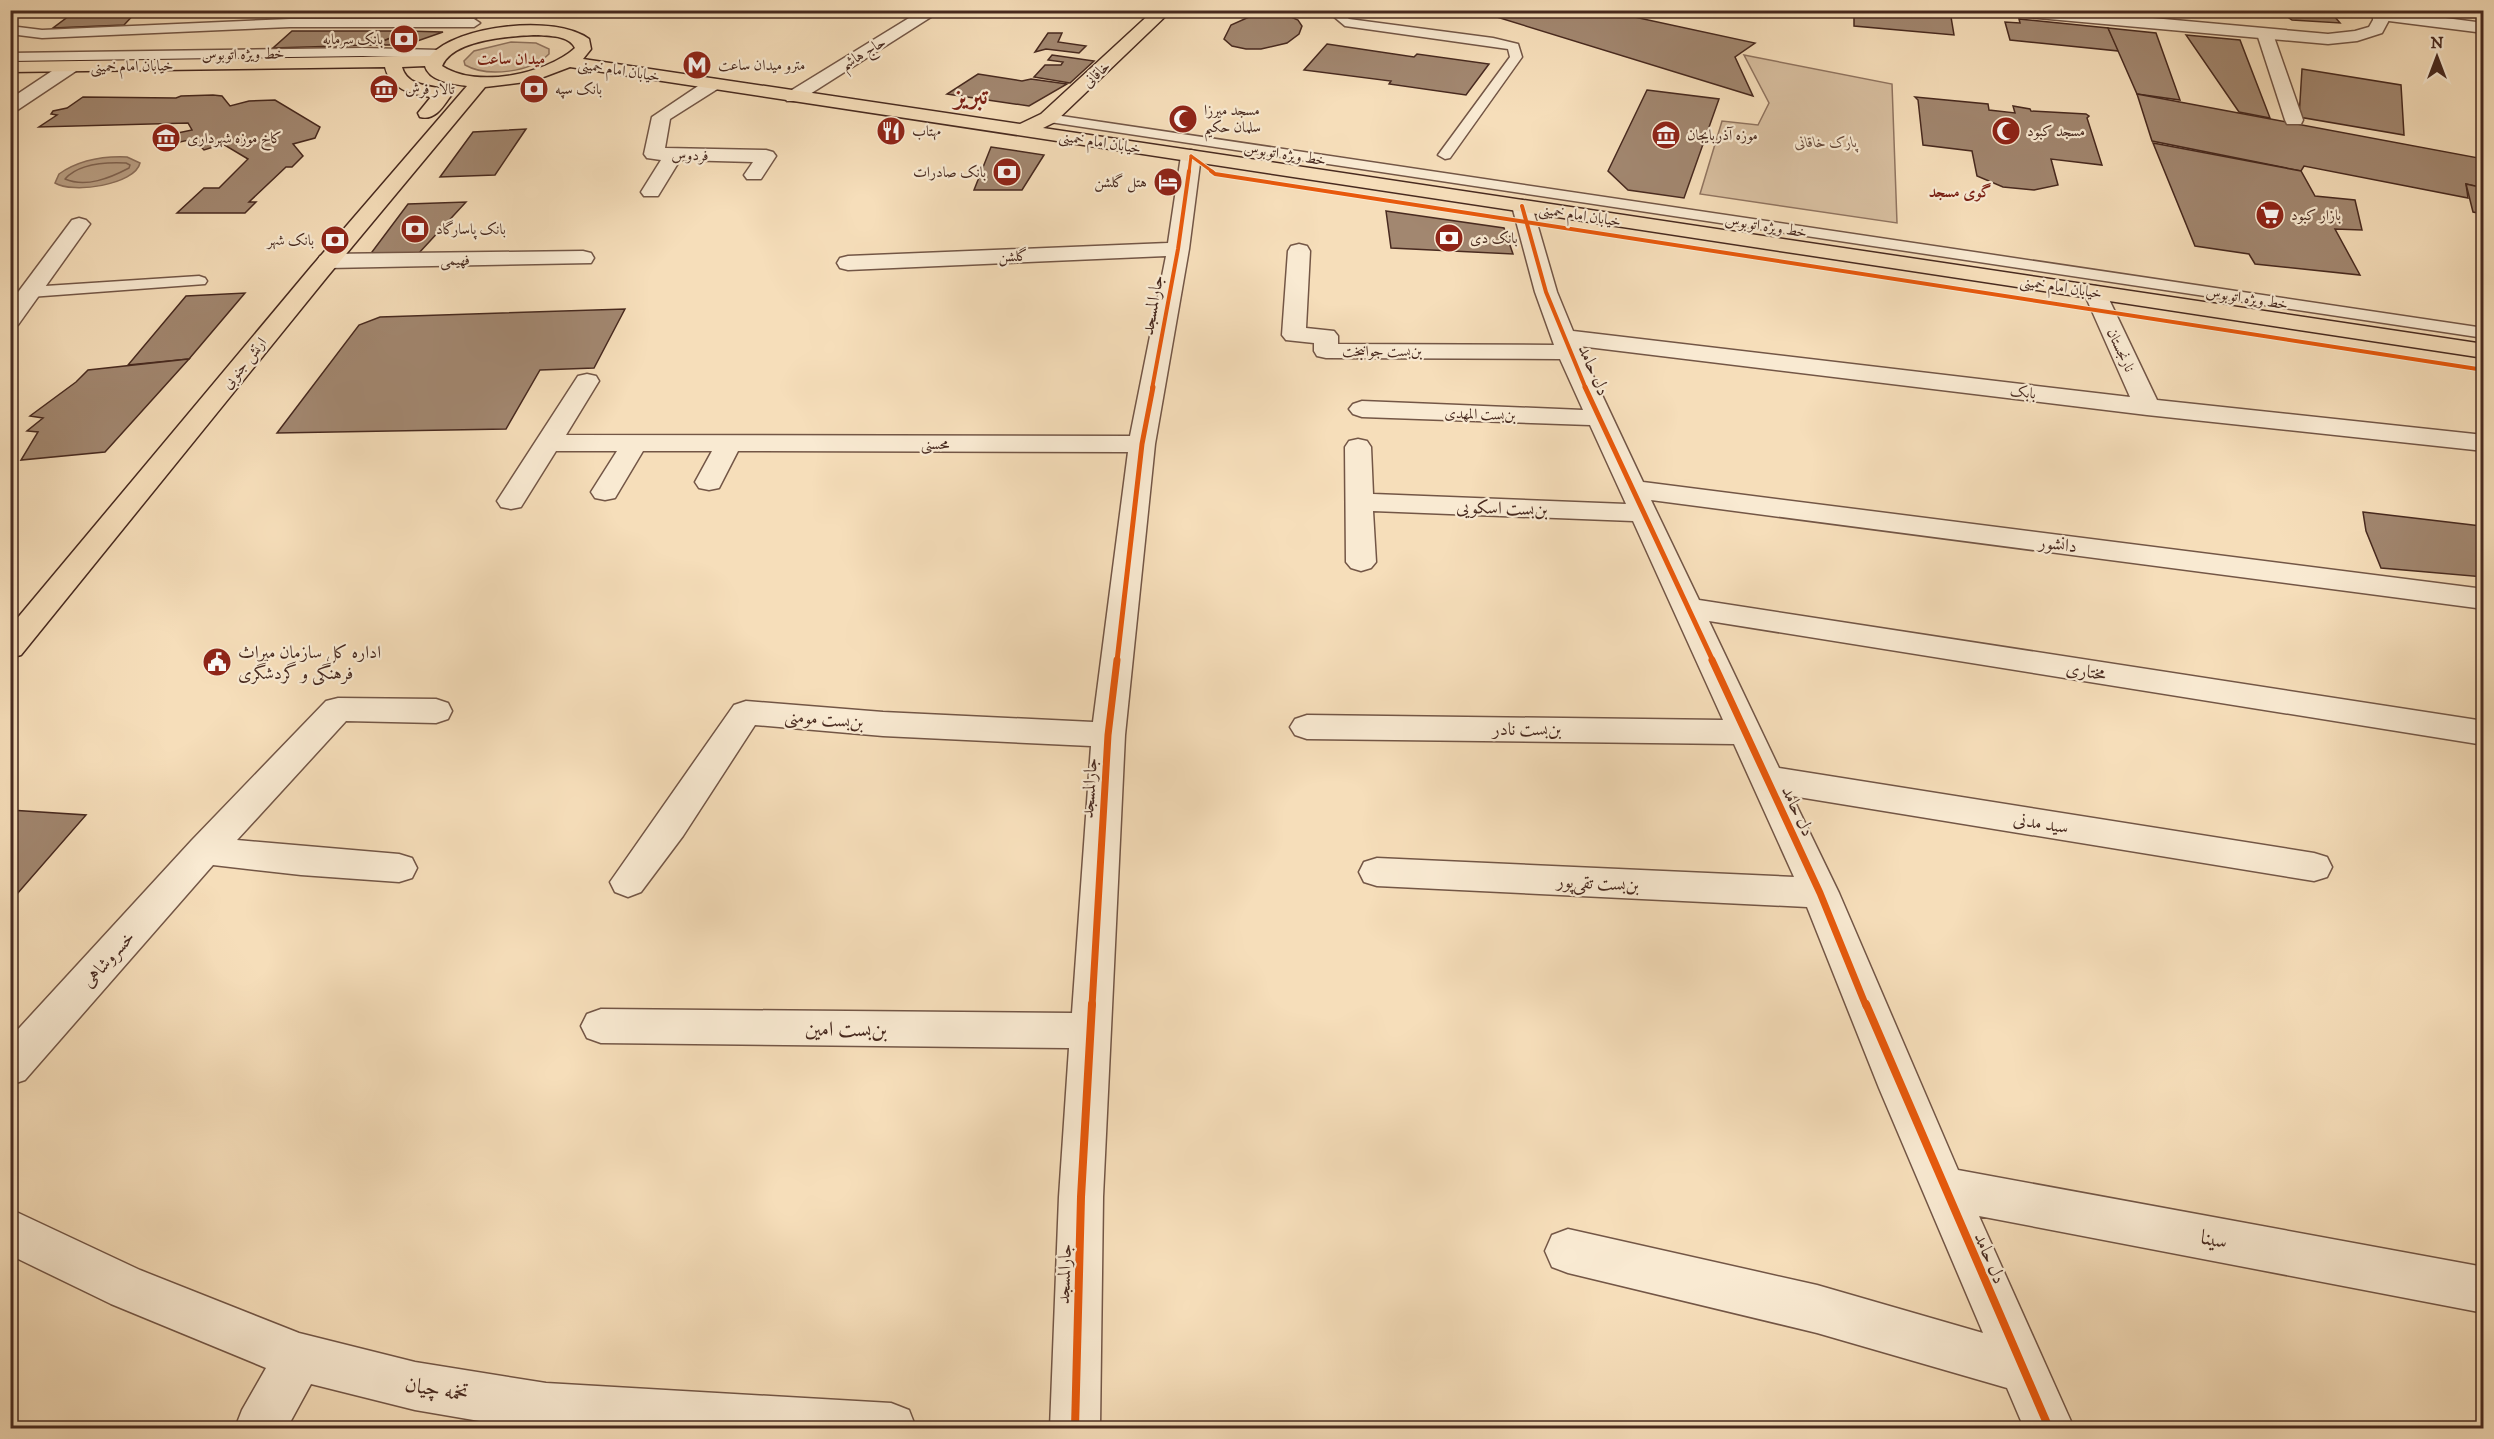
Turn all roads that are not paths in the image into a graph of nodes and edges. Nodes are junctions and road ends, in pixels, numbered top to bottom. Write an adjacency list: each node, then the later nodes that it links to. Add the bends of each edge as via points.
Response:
1 (934, 10): 20 (street, حاج هاشم)
2 (1164, 10): 22 (main road, خاقانی)
3 (1331, 10): 27 (lane, via 1346,22 1514,47 1516,57)
4 (2006, 10): 11 (street)
5 (2381, 13): 8 (street); 11 (street, via 2376,30 2357,36 2328,39)
6 (551, 17): 10 (main road)
7 (474, 23): 9 (lane, via 290,23 42,34)
8 (2484, 27)
9 (10, 30)
10 (536, 30): 13 (main road, via 480,37 449,48); 15 (main road, via 567,34 583,43 584,49)
11 (2265, 34): 23 (street)
12 (10, 57): 13 (lane, خط ویژه اتوبوس, via 363,52)
13 (436, 58): 14 (main road, خیابان امام خمینی); 18 (main road, via 433,68 438,73)
14 (393, 62): 17 (main road, خیابان امام خمینی); 24 (main road, via 393,72 403,84 443,94)
15 (570, 62): 18 (main road, via 530,76); 19 (main road, خیابان امام خمینی)
16 (10, 67): 17 (main road, خیابان امام خمینی)
17 (70, 67): 21 (street)
18 (480, 82): 33 (main road, ارتش جنوبی)
19 (713, 84): 20 (main road, خیابان امام خمینی); 26 (street, فردوس, via 661,117 654,154)
20 (793, 97): 25 (main road, خیابان امام خمینی)
21 (10, 106)
22 (1048, 118): 25 (main road, خاقانی); 44 (lane, خط ویژه اتوبوس)
23 (2294, 120)
24 (414, 129)
25 (1023, 130): 28 (main road, خیابان امام خمینی)
26 (675, 155): 29 (street, فردوس, via 766,156); 31 (street)
27 (1445, 155)
28 (1191, 156): 32 (main road, خیابان امام خمینی); 35 (street, جارالمسجد)
29 (754, 175)
30 (372, 180): 33 (main road)
31 (651, 192)
32 (1522, 206): 42 (main road, خیابان امام خمینی); 45 (street, دل حامد)
33 (373, 209): 38 (main road, ارتش جنوبی)
34 (79, 224): 41 (street)
35 (1178, 249): 39 (street, گلشن); 55 (street, جارالمسجد)
36 (1299, 251): 45 (street, بن‌بست جوانبخت, via 1294,335 1326,336 1326,351)
37 (583, 258): 38 (street, فهیمی)
38 (328, 261): 65 (main road, ارتش جنوبی)
39 (848, 263)
40 (199, 280): 41 (lane)
41 (30, 292): 43 (street)
42 (2095, 292): 46 (main road, خیابان امام خمینی); 48 (street, نارنجستان)
43 (10, 320)
44 (2484, 333)
45 (1566, 344): 48 (street, بابک); 50 (street, دل حامد)
46 (2484, 351)
47 (587, 381): 51 (street)
48 (2147, 407): 54 (street, بابک)
49 (1362, 409): 50 (street, بن‌بست المهدی)
50 (1598, 418): 60 (street, دل حامد)
51 (546, 443): 52 (street, محسنی); 59 (street)
52 (635, 443): 53 (street, محسنی); 58 (street)
53 (729, 443): 55 (street, محسنی); 57 (street)
54 (2484, 443)
55 (1142, 444): 72 (street, جارالمسجد)
56 (1358, 447): 61 (street)
57 (709, 482)
58 (605, 492)
59 (511, 501)
60 (1639, 501): 61 (street, بن‌بست اسکویی); 63 (street, دانشور); 64 (street, دل حامد)
61 (1359, 502): 62 (street)
62 (1361, 562)
63 (2484, 599)
64 (1689, 608): 70 (street, دل حامد); 71 (street, مختاری)
65 (39, 613): 66 (main road); 67 (main road, ارتش جنوبی)
66 (10, 634)
67 (10, 648)
68 (436, 711): 74 (street, خسروشاهی, via 338,710)
69 (1308, 727): 70 (street, بن‌بست نادر)
70 (1746, 732): 73 (street, دل حامد)
71 (2484, 733)
72 (1108, 735): 78 (street, بن‌بست مومنی, via 883,724 746,712); 81 (street, جارالمسجد)
73 (1767, 779): 75 (street, سید مدنی); 79 (street, دل حامد)
74 (205, 850): 76 (street); 82 (street, خسروشاهی)
75 (2314, 867)
76 (399, 868)
77 (1377, 872): 79 (street, بن‌بست تقی‌پور)
78 (628, 882)
79 (1820, 893): 83 (street, دل حامد)
80 (601, 1026): 81 (street, بن‌بست امین)
81 (1090, 1031): 92 (street, جارالمسجد)
82 (10, 1067)
83 (1944, 1188): 86 (street, سینا); 88 (street, دل حامد)
84 (10, 1231): 87 (street, تخمه چیان, via 127,1288)
85 (1568, 1251): 88 (street, via 1817,1309)
86 (2484, 1290)
87 (298, 1357): 89 (street, تخمه چیان, via 415,1386 546,1408); 90 (street)
88 (2022, 1368): 93 (street, دل حامد)
89 (784, 1425): 91 (street, تخمه چیان)
90 (260, 1428)
91 (891, 1428)
92 (1075, 1428)
93 (2049, 1428)

